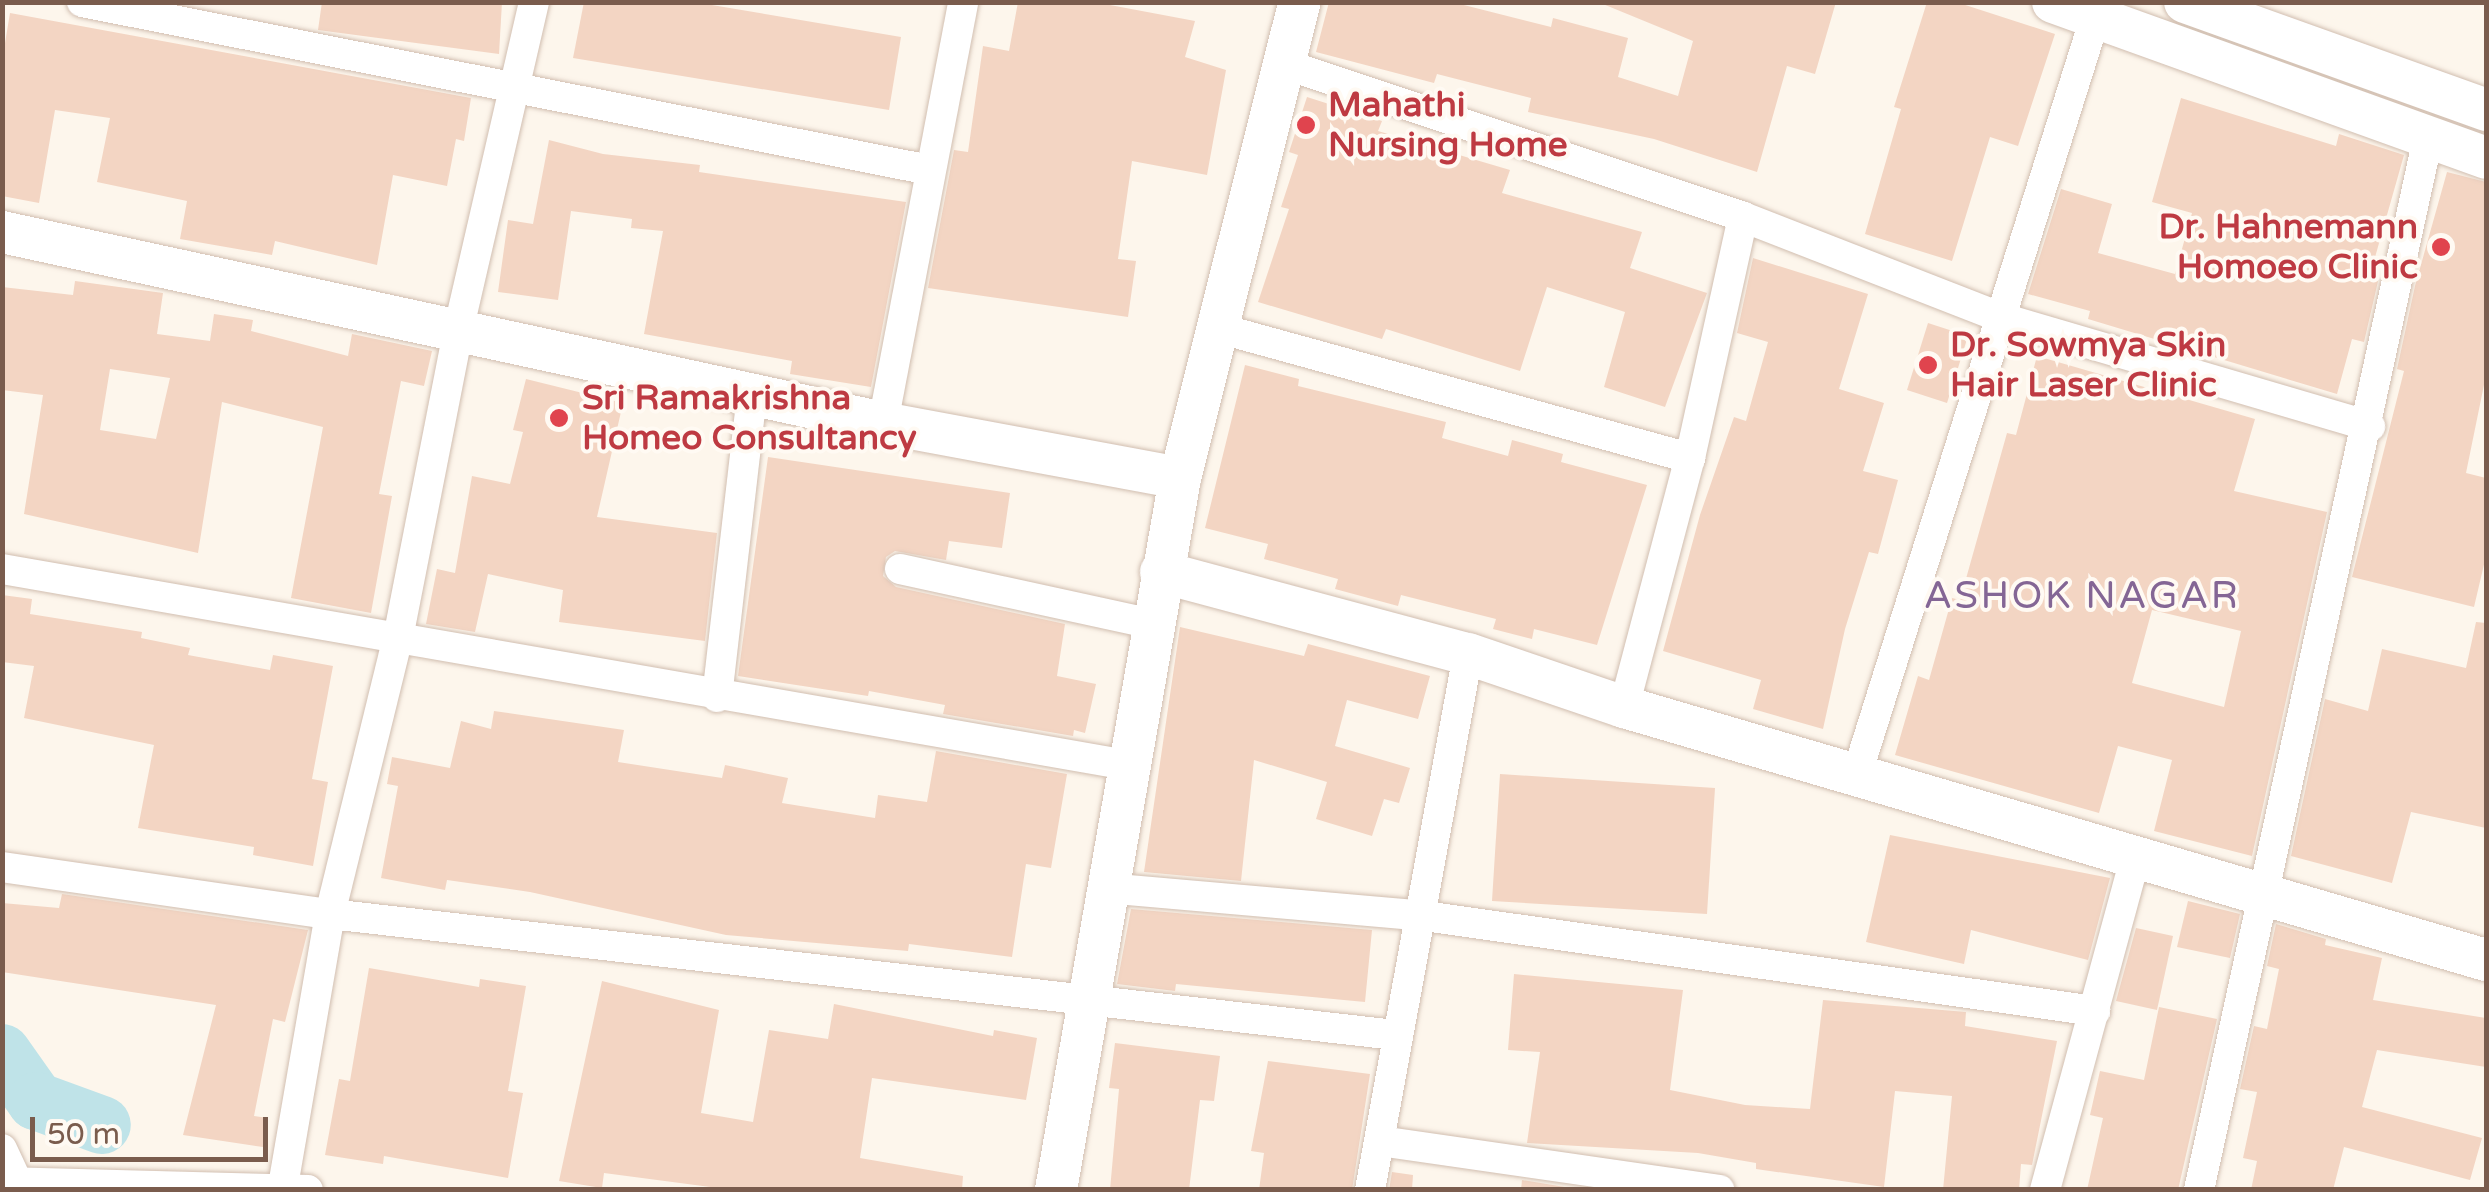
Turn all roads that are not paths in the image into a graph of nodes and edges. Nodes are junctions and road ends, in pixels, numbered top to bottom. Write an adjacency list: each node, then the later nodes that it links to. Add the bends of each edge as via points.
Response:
1 (82, 2): 9 (street)
2 (534, 2): 9 (street)
3 (963, 2): 13 (street)
4 (1300, 2): 8 (street)
5 (2053, 2): 7 (street)
6 (2185, 2): 10 (street)
7 (2098, 10): 11 (street); 16 (street)
8 (1281, 63): 14 (street); 17 (street)
9 (517, 87): 13 (street); 18 (street)
10 (2486, 110)
11 (2428, 138): 12 (street); 21 (street)
12 (2486, 158)
13 (930, 170): 20 (street)
14 (1743, 217): 16 (street); 22 (street)
15 (2, 232): 18 (street)
16 (1998, 317): 21 (street); 33 (street)
17 (1214, 326): 22 (street); 23 (street)
18 (459, 328): 19 (street); 28 (street)
19 (752, 394): 20 (street); 30 (street)
20 (883, 423): 23 (street)
21 (2370, 426): 37 (street)
22 (1690, 458): 31 (street)
23 (1180, 478): 26 (street)
24 (2, 568): 28 (street)
25 (900, 568): 27 (street)
26 (1161, 572): 27 (street); 29 (street)
27 (1152, 624): 32 (street)
28 (398, 638): 30 (street); 38 (street)
29 (1468, 654): 31 (street); 39 (street)
30 (716, 697): 32 (street)
31 (1624, 707): 33 (street)
32 (1128, 765): 36 (street)
33 (1856, 776): 34 (street)
34 (2136, 856): 37 (street); 42 (street)
35 (2, 867): 38 (street)
36 (1106, 888): 39 (street); 41 (street)
37 (2266, 893): 40 (street); 53 (street)
38 (330, 914): 41 (street); 48 (street)
39 (1417, 914): 42 (street); 43 (street)
40 (2486, 960)
41 (1087, 1000): 43 (street); 49 (street)
42 (2095, 1011): 52 (street)
43 (1396, 1035): 44 (street)
44 (1380, 1141): 50 (street); 51 (street)
45 (2, 1149): 46 (street)
46 (13, 1184): 47 (street)
47 (202, 1186): 48 (street)
48 (295, 1188)
49 (1056, 1190)
50 (1370, 1190)
51 (1719, 1190)
52 (2045, 1190)
53 (2199, 1190)

